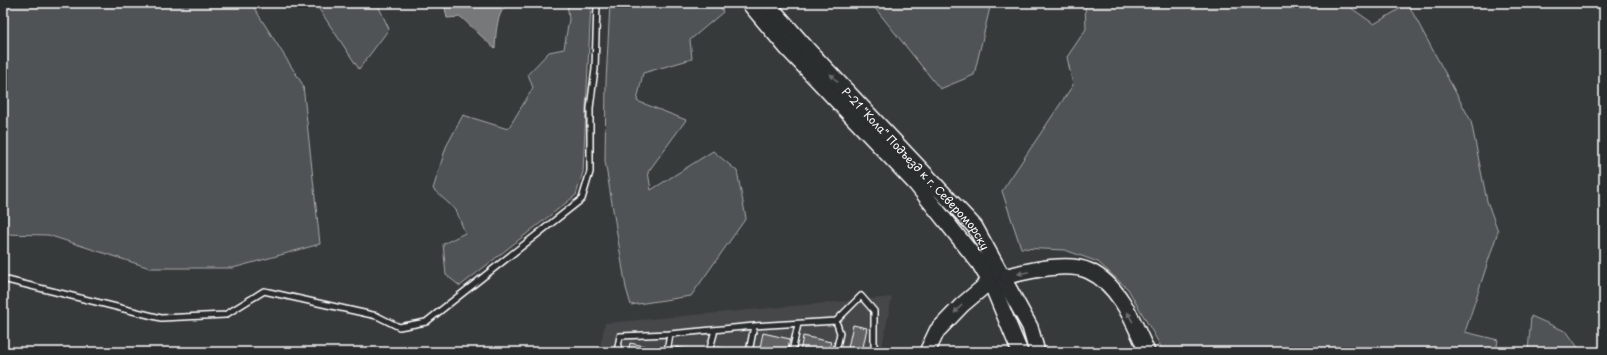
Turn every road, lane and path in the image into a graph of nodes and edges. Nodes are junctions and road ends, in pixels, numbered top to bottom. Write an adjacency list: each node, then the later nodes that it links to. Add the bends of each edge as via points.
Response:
1 (597, 3): 5 (lane, via 595,69 590,108 590,172 582,199 426,322 399,327 377,316 264,291 225,315 161,318)
2 (749, 3): 20 (main road, via 786,47 916,184 979,263 992,285)
3 (767, 3): 21 (main road, Р-21 "Кола" Подъезд к г. Североморску, one-way to 3, via 1030,327 975,227)
4 (1007, 276): 22 (main road, one-way to 4, via 1117,294 1088,270 1074,267 1040,269)
5 (3, 279)
6 (988, 283): 19 (main road, one-way to 19, via 937,331)
7 (836, 321): 8 (lane); 17 (lane, via 840,333); 18 (lane, via 862,296 874,311)
8 (798, 324): 9 (lane); 16 (lane)
9 (754, 326): 10 (lane); 15 (lane)
10 (715, 330): 11 (lane); 14 (lane)
11 (670, 334): 12 (lane, via 620,336); 13 (lane)
12 (617, 352)
13 (667, 352)
14 (710, 352)
15 (749, 352)
16 (792, 352)
17 (836, 352)
18 (874, 352)
19 (928, 352)
20 (1020, 352)
21 (1037, 352)
22 (1147, 352)

